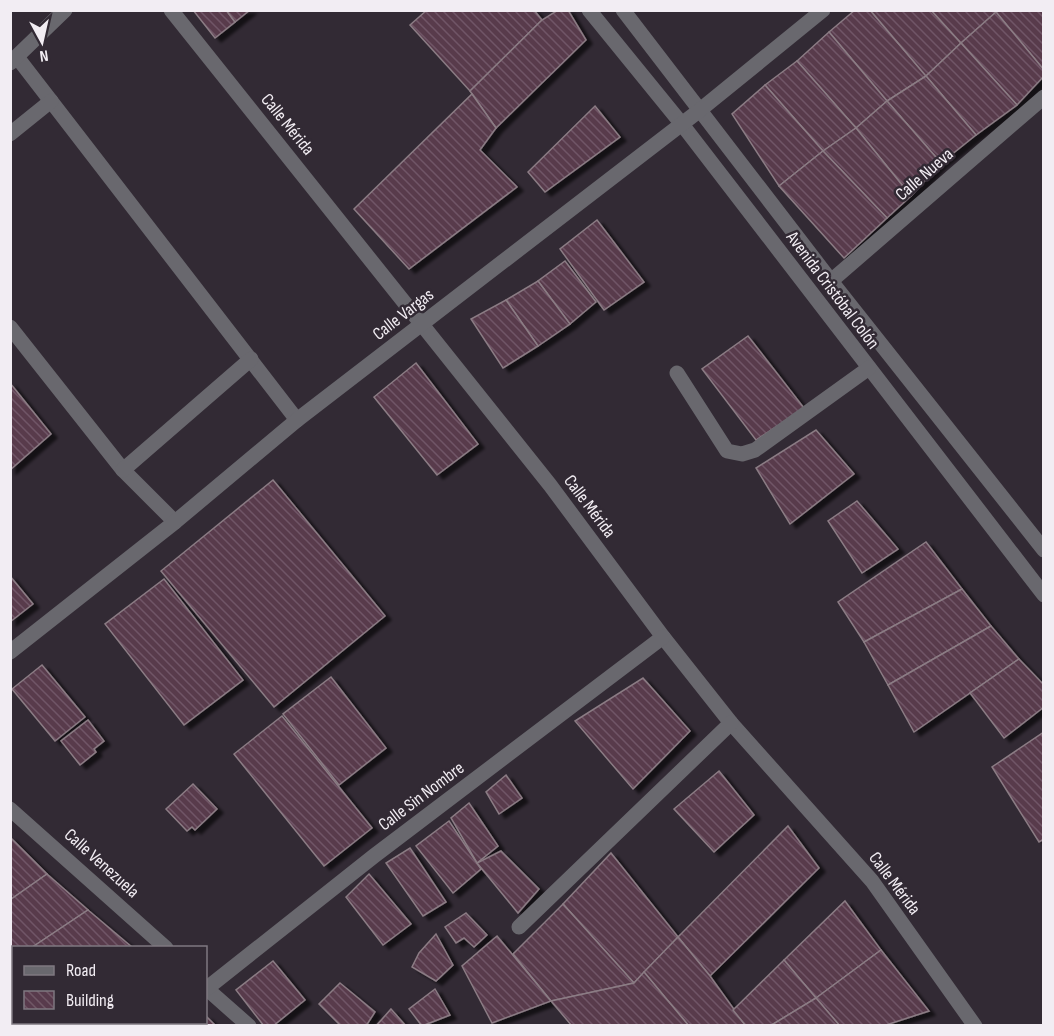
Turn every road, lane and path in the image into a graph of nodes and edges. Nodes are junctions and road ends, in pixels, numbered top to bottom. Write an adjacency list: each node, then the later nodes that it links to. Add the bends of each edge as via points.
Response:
1 (65, 10): 6 (street)
2 (171, 10): 13 (street, Calle Mérida)
3 (589, 10): 10 (street, Avenida Cristóbal Colón)
4 (623, 10): 9 (street, Avenida Cristóbal Colón)
5 (823, 10): 9 (street, Calle Vargas)
6 (14, 60): 8 (street)
7 (1044, 97): 12 (street, Calle Nueva)
8 (51, 100): 11 (street); 15 (street)
9 (700, 110): 10 (street, Calle Vargas); 12 (street, Avenida Cristóbal Colón)
10 (681, 123): 13 (street, Calle Vargas); 16 (street, Avenida Cristóbal Colón)
11 (10, 134)
12 (831, 281): 21 (street, Avenida Cristóbal Colón)
13 (422, 324): 18 (street, Calle Vargas); 23 (street, Calle Mérida, via 550,485)
14 (10, 327): 19 (street)
15 (251, 359): 18 (street); 19 (street)
16 (869, 368): 17 (street, via 755,450 742,454 728,451); 22 (street, Avenida Cristóbal Colón)
17 (677, 373)
18 (297, 420): 20 (street, Calle Vargas)
19 (123, 470): 20 (street)
20 (175, 522): 24 (street, Calle Vargas)
21 (1044, 550)
22 (1044, 595)
23 (663, 637): 25 (street, Calle Mérida); 29 (street, Calle Sin Nombre)
24 (10, 652)
25 (731, 723): 27 (street); 32 (street, Calle Mérida, via 872,881)
26 (10, 808): 28 (street, Calle Venezuela)
27 (519, 927)
28 (164, 946)
29 (207, 988)
30 (207, 990): 31 (street)
31 (249, 1026)
32 (975, 1026)

